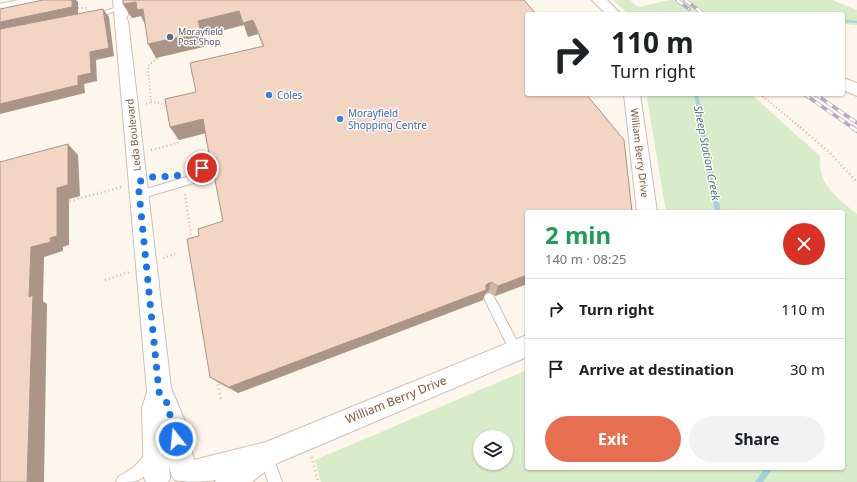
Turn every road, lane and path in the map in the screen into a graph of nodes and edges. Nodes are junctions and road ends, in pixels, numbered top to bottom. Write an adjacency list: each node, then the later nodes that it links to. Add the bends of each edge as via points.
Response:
1 (20, 0): 4 (street)
2 (599, 0): 7 (street)
3 (40, 3): 5 (street); 8 (lane)
4 (0, 4)
5 (0, 8)
6 (121, 11): 9 (lane); 22 (street, Leda Boulevard)
7 (612, 12)
8 (0, 15)
9 (88, 17)
10 (158, 50): 15 (path, via 159,57 148,66)
11 (845, 84): 12 (street)
12 (857, 90)
13 (632, 96): 27 (street, William Berry Drive)
14 (762, 96): 21 (path, via 829,152)
15 (151, 102): 16 (path); 17 (path, via 160,103)
16 (144, 105)
17 (171, 110)
18 (175, 128): 19 (path, via 178,143)
19 (145, 151)
20 (218, 172): 22 (lane)
21 (857, 182)
22 (138, 189): 25 (path); 36 (street, Leda Boulevard)
23 (182, 192): 28 (path)
24 (66, 195): 25 (path)
25 (66, 202): 26 (path)
26 (66, 209)
27 (648, 210)
28 (193, 248)
29 (175, 254): 30 (path)
30 (163, 259)
31 (130, 271): 32 (path)
32 (105, 280)
33 (489, 298): 34 (lane)
34 (521, 349): 39 (street, William Berry Drive)
35 (216, 377): 37 (path)
36 (159, 392): 38 (street, Leda Boulevard, via 154,408); 41 (street, Leda Boulevard, via 167,403)
37 (220, 400)
38 (155, 453): 42 (street, Leda Boulevard); 43 (lane, via 139,472)
39 (266, 455): 41 (street, William Berry Drive); 44 (street, William Berry Drive); 45 (lane)
40 (312, 457): 46 (path)
41 (187, 475): 42 (street, William Berry Drive, via 177,468 170,469)
42 (155, 480)
43 (123, 482)
44 (228, 482)
45 (276, 482)
46 (318, 482)

